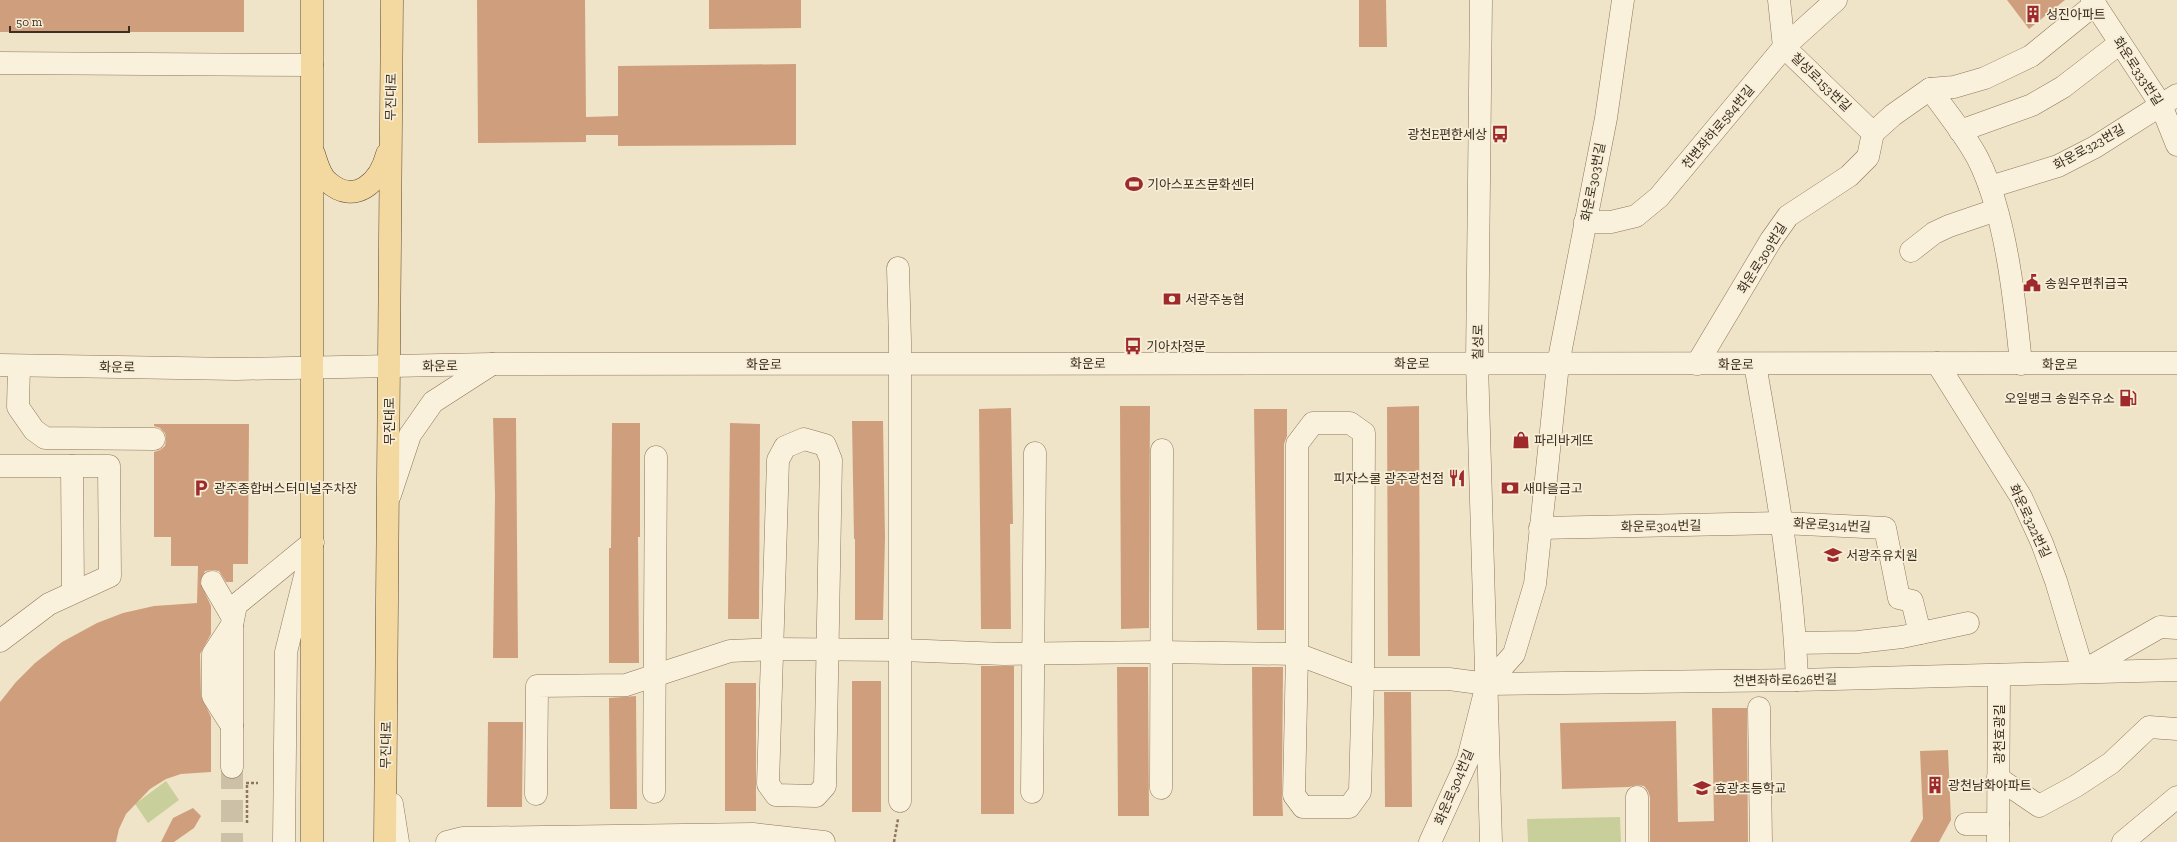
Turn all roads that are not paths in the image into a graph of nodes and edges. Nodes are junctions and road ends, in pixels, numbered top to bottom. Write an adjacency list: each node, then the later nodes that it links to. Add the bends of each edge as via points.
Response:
1 (312, 0): 11 (main road)
2 (392, 0): 16 (main road, 무진대로)
3 (1481, 0): 28 (street, 칠성로)
4 (1623, 0): 21 (street, 화운로303번길, via 1606,118)
5 (1780, 0): 9 (street, 칠성로153번길)
6 (1836, 0): 9 (street, 천변좌하로584번길)
7 (2094, 2): 8 (street, 화운로333번길); 12 (street, via 2031,56 2007,69 1954,87)
8 (2120, 43): 13 (street, 화운로333번길); 14 (street, via 2063,87 2032,105)
9 (1784, 47): 15 (street, 칠성로153번길); 21 (street, 천변좌하로584번길, via 1659,197 1636,216 1611,222)
10 (0, 63): 11 (street)
11 (312, 65): 18 (main road)
12 (1930, 89): 14 (street); 15 (street, via 1893,115)
13 (2169, 100): 17 (street, 화운로333번길); 19 (street, 화운로323번길, via 2095,147 2058,166)
14 (1960, 131): 19 (street, via 1977,158)
15 (1873, 133): 30 (street, 화운로309번길, via 1868,157 1849,176 1788,216)
16 (390, 144): 18 (main road, via 380,172 373,182 363,190 351,192 327,182); 34 (main road, 무진대로)
17 (2177, 145)
18 (312, 150): 35 (main road)
19 (1990, 187): 20 (street)
20 (1996, 210): 22 (street, via 1939,230); 32 (street, via 2010,280)
21 (1585, 222): 29 (street, 화운로303번길)
22 (1912, 251)
23 (898, 268): 27 (street)
24 (1937, 363): 31 (street, 화운로); 32 (street, 화운로); 62 (street, 화운로322번길, via 2021,497 2056,581)
25 (2177, 363): 32 (street, 화운로)
26 (492, 364): 27 (street, 화운로); 34 (street, 화운로); 42 (street, via 433,402 410,435)
27 (900, 364): 28 (street, 화운로); 56 (street)
28 (1477, 364): 29 (street, 화운로); 67 (street, 칠성로)
29 (1558, 364): 30 (street, 화운로); 44 (street, 화운로304번길)
30 (1697, 364): 31 (street, 화운로)
31 (1755, 364): 43 (street, 화운로314번길)
32 (2022, 364)
33 (9, 365): 35 (street, 화운로); 36 (street, via 18,407 34,430 46,438)
34 (389, 366): 35 (street, 화운로); 42 (main road, 무진대로)
35 (311, 368): 45 (main road)
36 (154, 439)
37 (1162, 450): 58 (street)
38 (1035, 453): 59 (street)
39 (656, 457): 63 (street)
40 (0, 466): 41 (street)
41 (72, 466): 47 (street); 47 (street, via 109,466 110,568 110,576)
42 (389, 500): 70 (main road, 무진대로)
43 (1782, 523): 44 (street, 화운로304번길); 51 (street, 화운로314번길, via 1885,528 1899,598 1912,601); 53 (street, 화운로314번길)
44 (1540, 528): 67 (street, 화운로304번길, via 1535,584 1514,654)
45 (313, 544): 48 (street, via 236,605); 57 (street); 84 (main road)
46 (212, 582): 48 (street)
47 (73, 592): 52 (street, via 32,615)
48 (232, 621): 71 (street, via 232,727)
49 (1968, 623): 51 (street)
50 (2177, 628): 62 (street, 천변좌하로626번길, via 2160,627)
51 (1920, 633): 53 (street, via 1858,642)
52 (0, 641)
53 (1796, 643): 66 (street, 화운로314번길)
54 (773, 649): 55 (street); 55 (street, via 768,784 776,795 797,796 816,796 826,786); 55 (street, via 778,460 785,447 804,439 825,445 831,460); 63 (street, via 730,651)
55 (829, 649): 56 (street)
56 (901, 650): 59 (street); 79 (street)
57 (286, 652): 82 (street, via 271,703); 83 (street)
58 (1160, 652): 59 (street); 60 (street); 73 (street)
59 (1034, 653): 75 (street)
60 (1297, 654): 65 (street); 65 (street, via 1294,795 1303,807 1349,807 1360,792); 65 (street, via 1297,444 1312,423 1350,424 1364,433)
61 (2177, 670): 62 (street, 천변좌하로626번길)
62 (2084, 671): 64 (street, 천변좌하로626번길)
63 (656, 675): 74 (street); 76 (street, via 626,685 538,686)
64 (1999, 675): 66 (street, 천변좌하로626번길); 72 (street, 광천효광길)
65 (1363, 679): 67 (street, 천변좌하로626번길, via 1450,679)
66 (1797, 680): 67 (street, 천변좌하로626번길)
67 (1487, 684): 89 (street, 화운로304번길, via 1468,759); 90 (street, 화운로304번길)
68 (1759, 708): 92 (street)
69 (2177, 729): 72 (street, via 2149,727 2111,763 2039,806)
70 (386, 760): 85 (main road, 무진대로); 86 (street)
71 (237, 775)
72 (1998, 778): 81 (street, 광천효광길)
73 (1161, 788)
74 (654, 792)
75 (1032, 792)
76 (536, 794)
77 (1636, 797): 91 (street)
78 (2177, 797): 93 (street)
79 (900, 801)
80 (1966, 824): 81 (street)
81 (1996, 836)
82 (270, 842)
83 (284, 842)
84 (312, 842)
85 (385, 842)
86 (398, 842)
87 (448, 842): 88 (street, via 463,838 753,834)
88 (824, 842)
89 (1430, 842)
90 (1491, 842)
91 (1637, 842)
92 (1761, 842)
93 (2123, 842)

